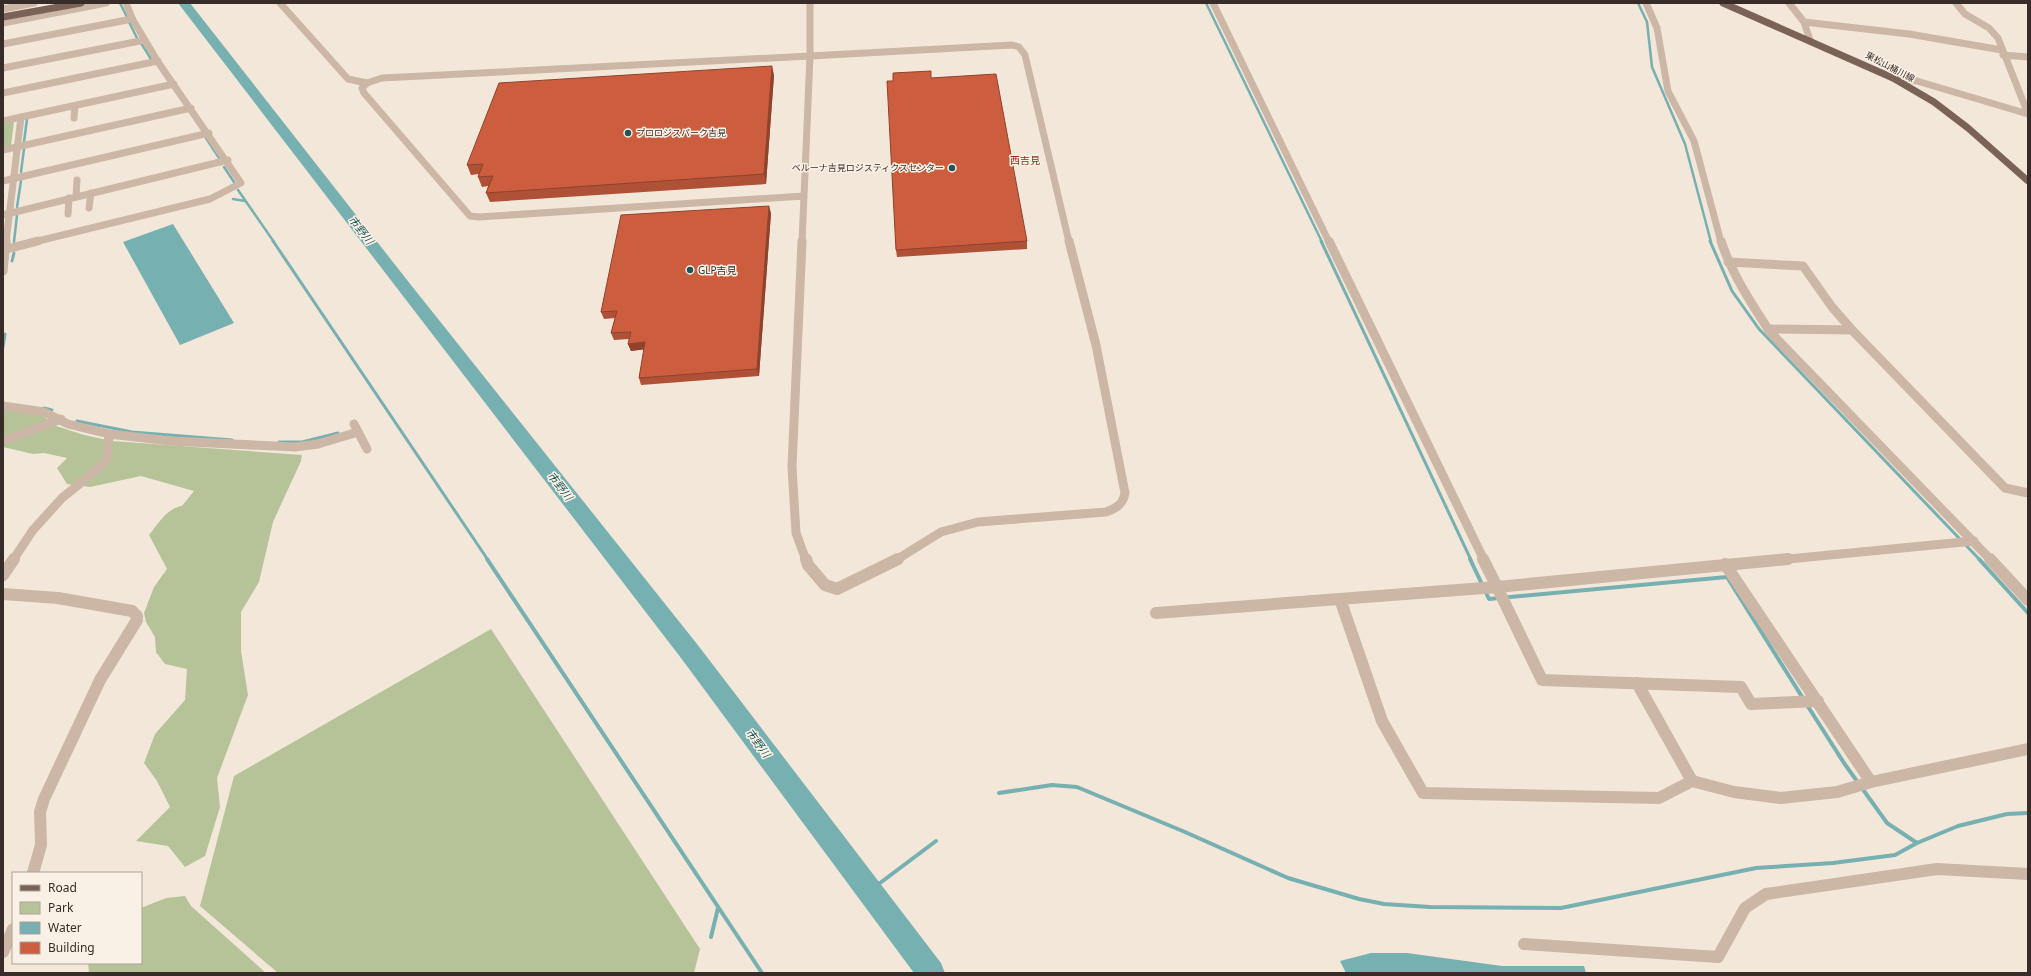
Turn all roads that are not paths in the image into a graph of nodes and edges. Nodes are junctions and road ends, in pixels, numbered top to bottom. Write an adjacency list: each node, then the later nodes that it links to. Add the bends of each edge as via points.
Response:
1 (34, 3): 13 (street)
2 (57, 3): 14 (main road)
3 (81, 3): 15 (main road)
4 (106, 3): 18 (street)
5 (126, 3): 16 (street)
6 (280, 3): 28 (street, via 348,78)
7 (810, 3): 23 (street)
8 (1213, 3): 65 (street)
9 (1646, 3): 52 (street, via 1657,28 1668,91 1694,141)
10 (1723, 3): 20 (main road, 東松山桶川線)
11 (1789, 3): 17 (street)
12 (1956, 3): 22 (street, via 1971,19 1995,34)
13 (3, 9)
14 (3, 13)
15 (3, 17)
16 (132, 19): 19 (street); 21 (street)
17 (1804, 22): 20 (street); 22 (street, via 1909,34)
18 (3, 23)
19 (144, 40): 25 (street); 26 (street)
20 (1810, 40): 27 (main road, 東松山桶川線)
21 (3, 44)
22 (2002, 52): 24 (street); 33 (street)
23 (810, 55): 28 (street, via 382,78); 46 (street); 46 (street, via 1012,45 1023,51 1096,345 1125,493 1121,505 1106,512 978,522 941,532 896,560 837,589 825,585 808,565 796,533 792,467)
24 (2028, 57)
25 (158, 61): 29 (street); 30 (street)
26 (3, 68)
27 (1893, 78): 33 (street, via 1917,81); 44 (main road, 東松山桶川線, via 1940,106)
28 (367, 83): 46 (street, via 362,88 364,93 470,216)
29 (174, 84): 31 (street); 32 (street)
30 (3, 93)
31 (75, 106): 34 (street); 35 (street)
32 (191, 108): 37 (street); 38 (street)
33 (2028, 114)
34 (21, 118): 36 (street); 38 (street)
35 (74, 118)
36 (3, 121)
37 (209, 133): 40 (street); 41 (street)
38 (16, 148): 39 (street); 41 (street)
39 (3, 150)
40 (228, 160): 45 (street); 51 (street, via 241,183 210,198)
41 (12, 179): 43 (street); 49 (street)
42 (77, 180): 47 (street)
43 (3, 181)
44 (2028, 181)
45 (91, 193): 47 (street); 48 (street)
46 (804, 196)
47 (72, 198): 49 (street); 50 (street)
48 (89, 208)
49 (6, 214): 51 (street)
50 (68, 214)
51 (4, 250): 53 (street)
52 (1728, 262): 54 (street); 55 (street, via 1803,266)
53 (3, 271)
54 (1768, 329): 55 (street); 62 (street)
55 (1852, 330): 61 (street, via 2005,488)
56 (3, 406): 57 (street, via 44,412)
57 (61, 419): 58 (street, via 78,428); 59 (street)
58 (109, 434): 60 (street, via 294,447 318,444 356,428); 64 (street, via 107,459 62,498 33,530)
59 (3, 441)
60 (367, 449)
61 (2028, 493)
62 (1974, 541): 63 (street); 68 (street)
63 (1725, 564): 65 (street); 71 (street)
64 (3, 575)
65 (1497, 589): 67 (street); 70 (street, via 1542,680)
66 (3, 594): 75 (street, via 58,598 132,611 137,616 135,626 100,680 44,799 40,812 41,845)
67 (1340, 600): 69 (street); 73 (street, via 1382,720 1423,793 1659,798)
68 (2028, 600)
69 (1156, 613)
70 (1636, 683): 71 (street, via 1741,687 1751,704); 73 (street)
71 (1815, 701): 74 (street)
72 (2028, 749): 74 (street)
73 (1692, 781): 74 (street, via 1734,792 1781,798 1837,792)
74 (1870, 782)
75 (33, 872)
76 (2028, 874): 78 (street, via 1937,868 1766,894 1745,908 1718,957)
77 (12, 931): 79 (street)
78 (1524, 944)
79 (3, 952)

